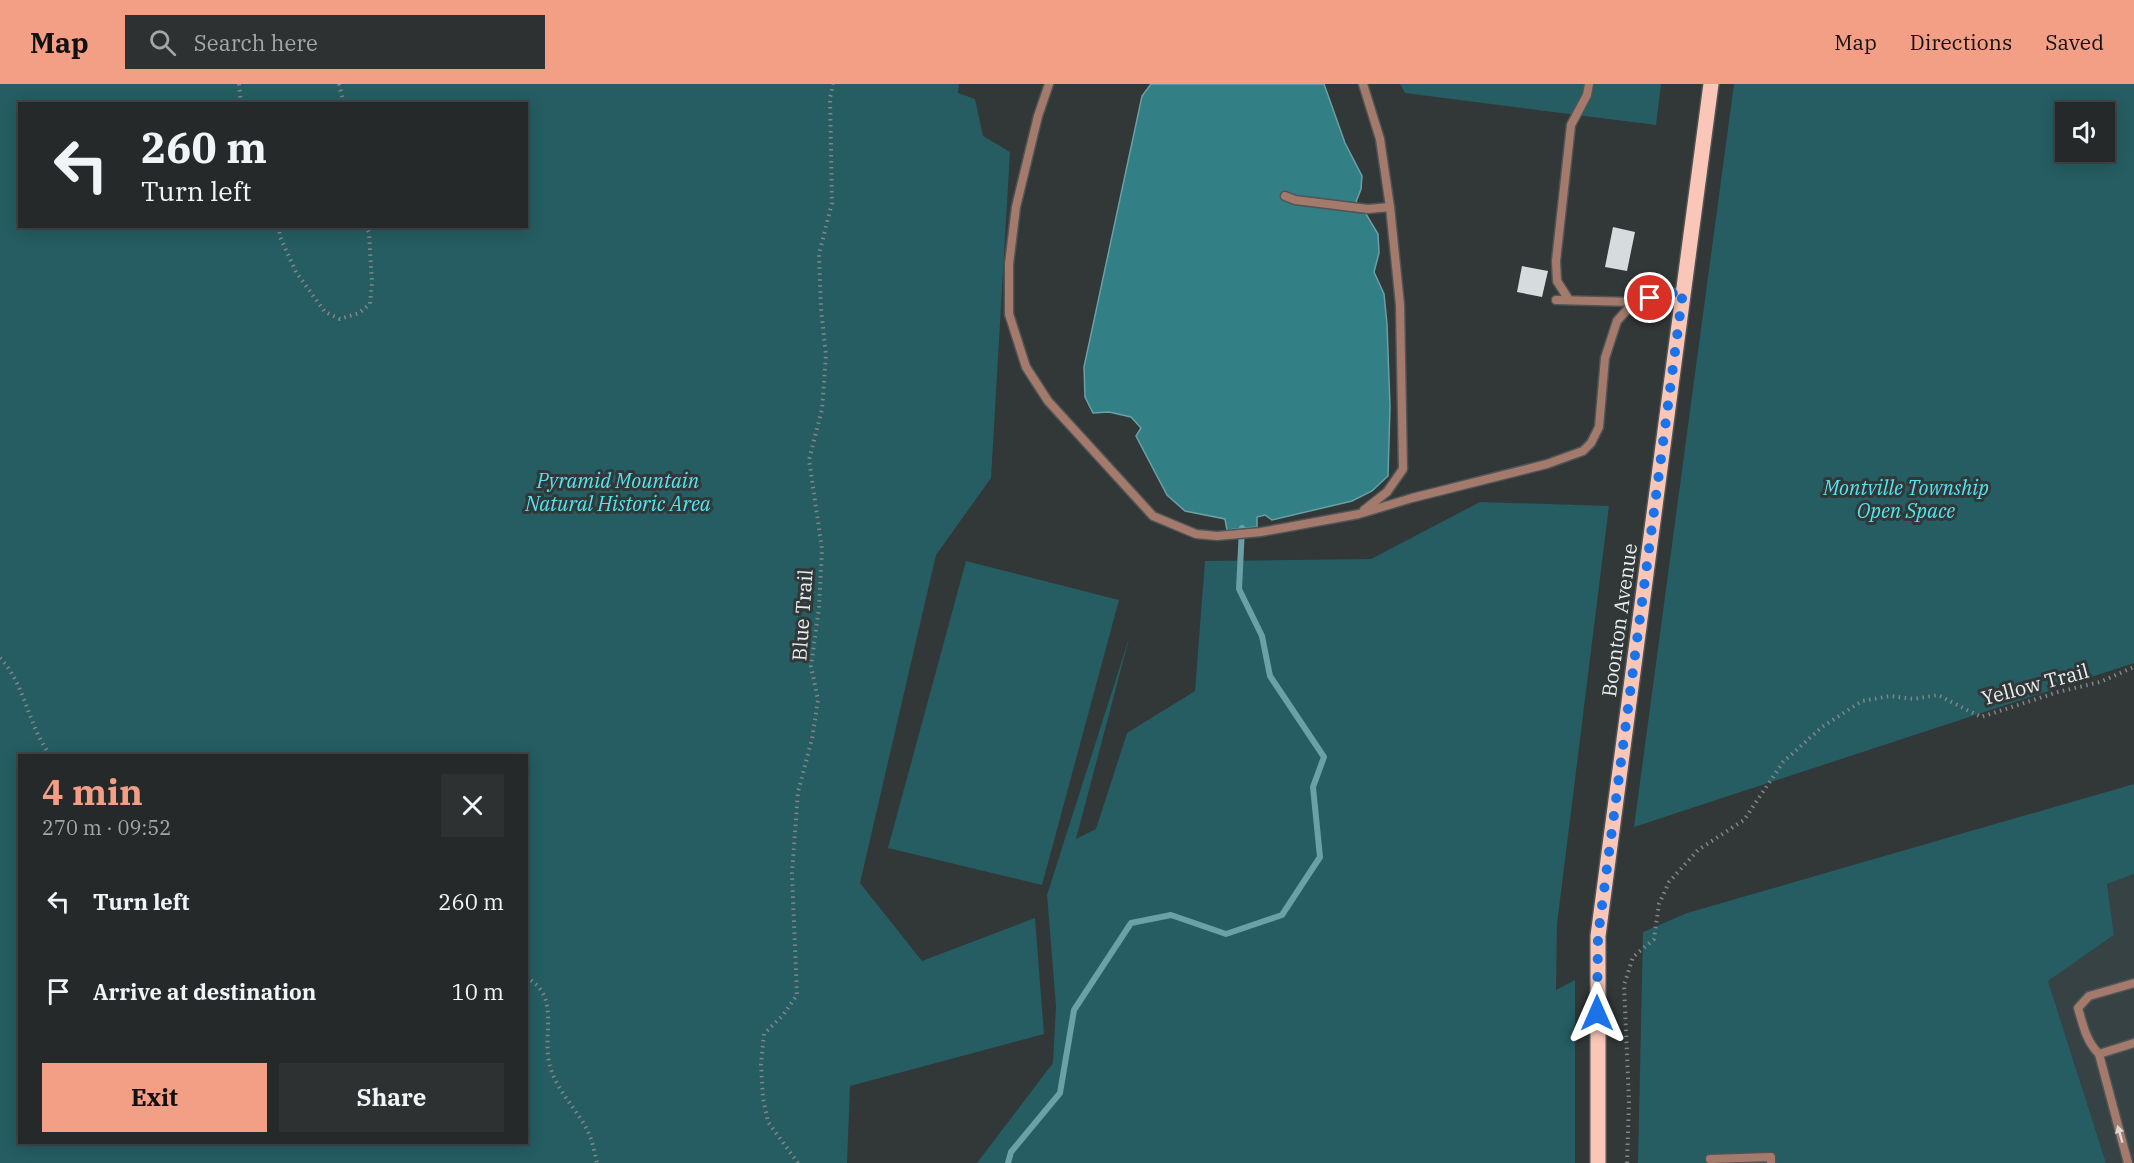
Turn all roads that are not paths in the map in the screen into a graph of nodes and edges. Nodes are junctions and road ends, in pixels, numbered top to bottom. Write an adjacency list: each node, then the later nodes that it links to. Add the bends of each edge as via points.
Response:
1 (1049, 84): 11 (lane, via 1016,207 1009,264 1009,314 1026,367 1048,401 1153,516 1196,534 1261,532)
2 (1363, 84): 6 (lane, via 1380,139)
3 (1589, 84): 9 (lane, via 1570,125 1556,261 1557,281)
4 (1711, 84): 7 (main road, Boonton Avenue)
5 (1284, 196): 6 (lane, via 1368,209)
6 (1390, 207): 11 (lane, via 1400,305 1403,469 1387,492)
7 (1683, 291): 10 (lane); 16 (main road, Boonton Avenue, via 1598,936)
8 (1556, 300): 9 (lane)
9 (1569, 300): 10 (lane)
10 (1634, 302): 11 (lane, via 1617,321 1605,358 1599,427 1583,452)
11 (1359, 514)
12 (2134, 983): 14 (lane, via 2089,996 2078,1008 2085,1034)
13 (2134, 1043): 14 (lane)
14 (2099, 1054): 18 (lane, one-way to 14)
15 (1710, 1159): 17 (lane, via 1771,1157)
16 (1598, 1163)
17 (1771, 1163)
18 (2128, 1163)

